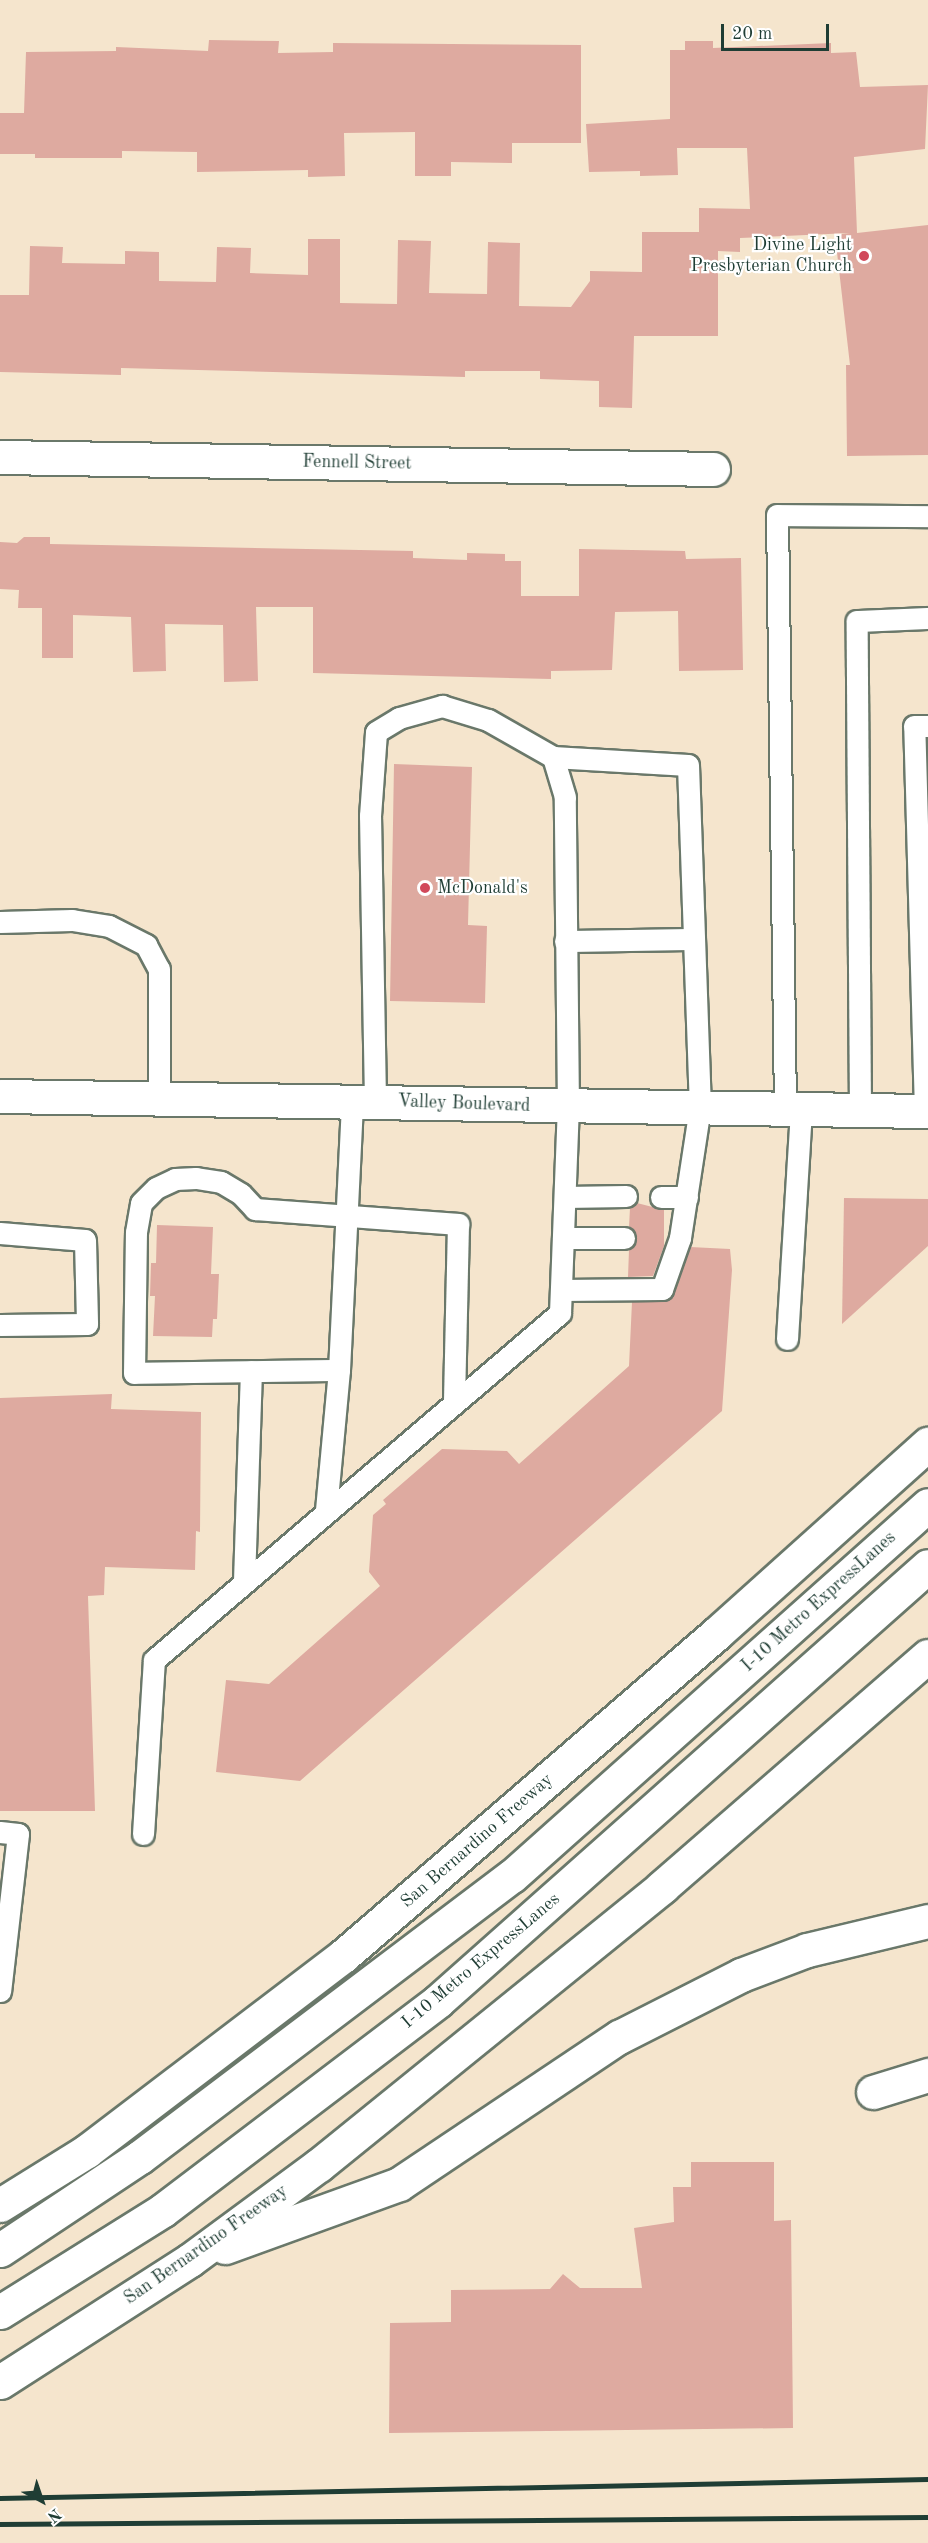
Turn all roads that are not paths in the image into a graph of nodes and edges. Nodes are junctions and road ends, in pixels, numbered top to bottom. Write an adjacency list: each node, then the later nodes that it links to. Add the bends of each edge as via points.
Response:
1 (0, 457): 2 (main road, Fennell Street)
2 (713, 469)
3 (928, 516): 15 (lane, via 777,515)
4 (928, 618): 16 (lane, via 857,621)
5 (928, 726): 17 (lane, via 914,726)
6 (553, 757): 8 (lane, via 688,765); 9 (lane, via 565,797); 12 (lane, via 488,720 442,706 399,718 376,732 370,816)
7 (0, 922): 11 (lane, via 72,920 109,926 146,945 159,969)
8 (694, 939): 9 (lane); 14 (lane)
9 (565, 941): 13 (lane)
10 (0, 1096): 11 (main road, Valley Boulevard)
11 (159, 1098): 12 (main road, Valley Boulevard)
12 (364, 1101): 13 (main road, Valley Boulevard); 22 (lane)
13 (568, 1107): 14 (main road, Valley Boulevard); 19 (lane)
14 (700, 1107): 15 (main road, Valley Boulevard); 21 (lane)
15 (793, 1109): 16 (main road, Valley Boulevard); 28 (lane)
16 (860, 1110): 17 (main road, Valley Boulevard)
17 (926, 1111)
18 (626, 1196): 19 (lane)
19 (565, 1197): 24 (lane)
20 (661, 1197): 21 (lane)
21 (687, 1197): 26 (lane, via 670,1238 662,1289)
22 (346, 1216): 29 (lane); 30 (lane, via 255,1209 241,1194 221,1182 196,1178 175,1179 156,1188 141,1203 136,1232 134,1373); 31 (lane, via 458,1224)
23 (0, 1233): 27 (lane, via 85,1240 87,1324)
24 (563, 1238): 25 (lane); 26 (lane)
25 (624, 1238)
26 (561, 1290): 31 (lane, via 560,1313)
27 (0, 1325)
28 (787, 1339)
29 (339, 1370): 30 (lane); 34 (lane)
30 (251, 1371): 36 (lane)
31 (454, 1403): 34 (lane)
32 (928, 1444): 44 (main road, San Bernardino Freeway, via 708,1641 343,1956 87,2151)
33 (928, 1505): 45 (main road, I-10 Metro ExpressLanes, via 512,1876 140,2157)
34 (326, 1510): 36 (lane)
35 (928, 1566): 47 (main road, I-10 Metro ExpressLanes, via 438,2001 162,2210)
36 (244, 1581): 39 (lane, via 154,1660)
37 (928, 1656): 46 (main road, San Bernardino Freeway, via 662,1887 455,2058)
38 (0, 1832): 41 (lane, via 18,1834)
39 (143, 1834)
40 (928, 1921): 46 (main road, via 807,1950 741,1975 619,2037 399,2184)
41 (0, 1991)
42 (928, 2075): 43 (main road)
43 (873, 2092)
44 (0, 2205)
45 (0, 2250)
46 (190, 2260): 48 (main road, San Bernardino Freeway)
47 (0, 2312)
48 (0, 2382)

